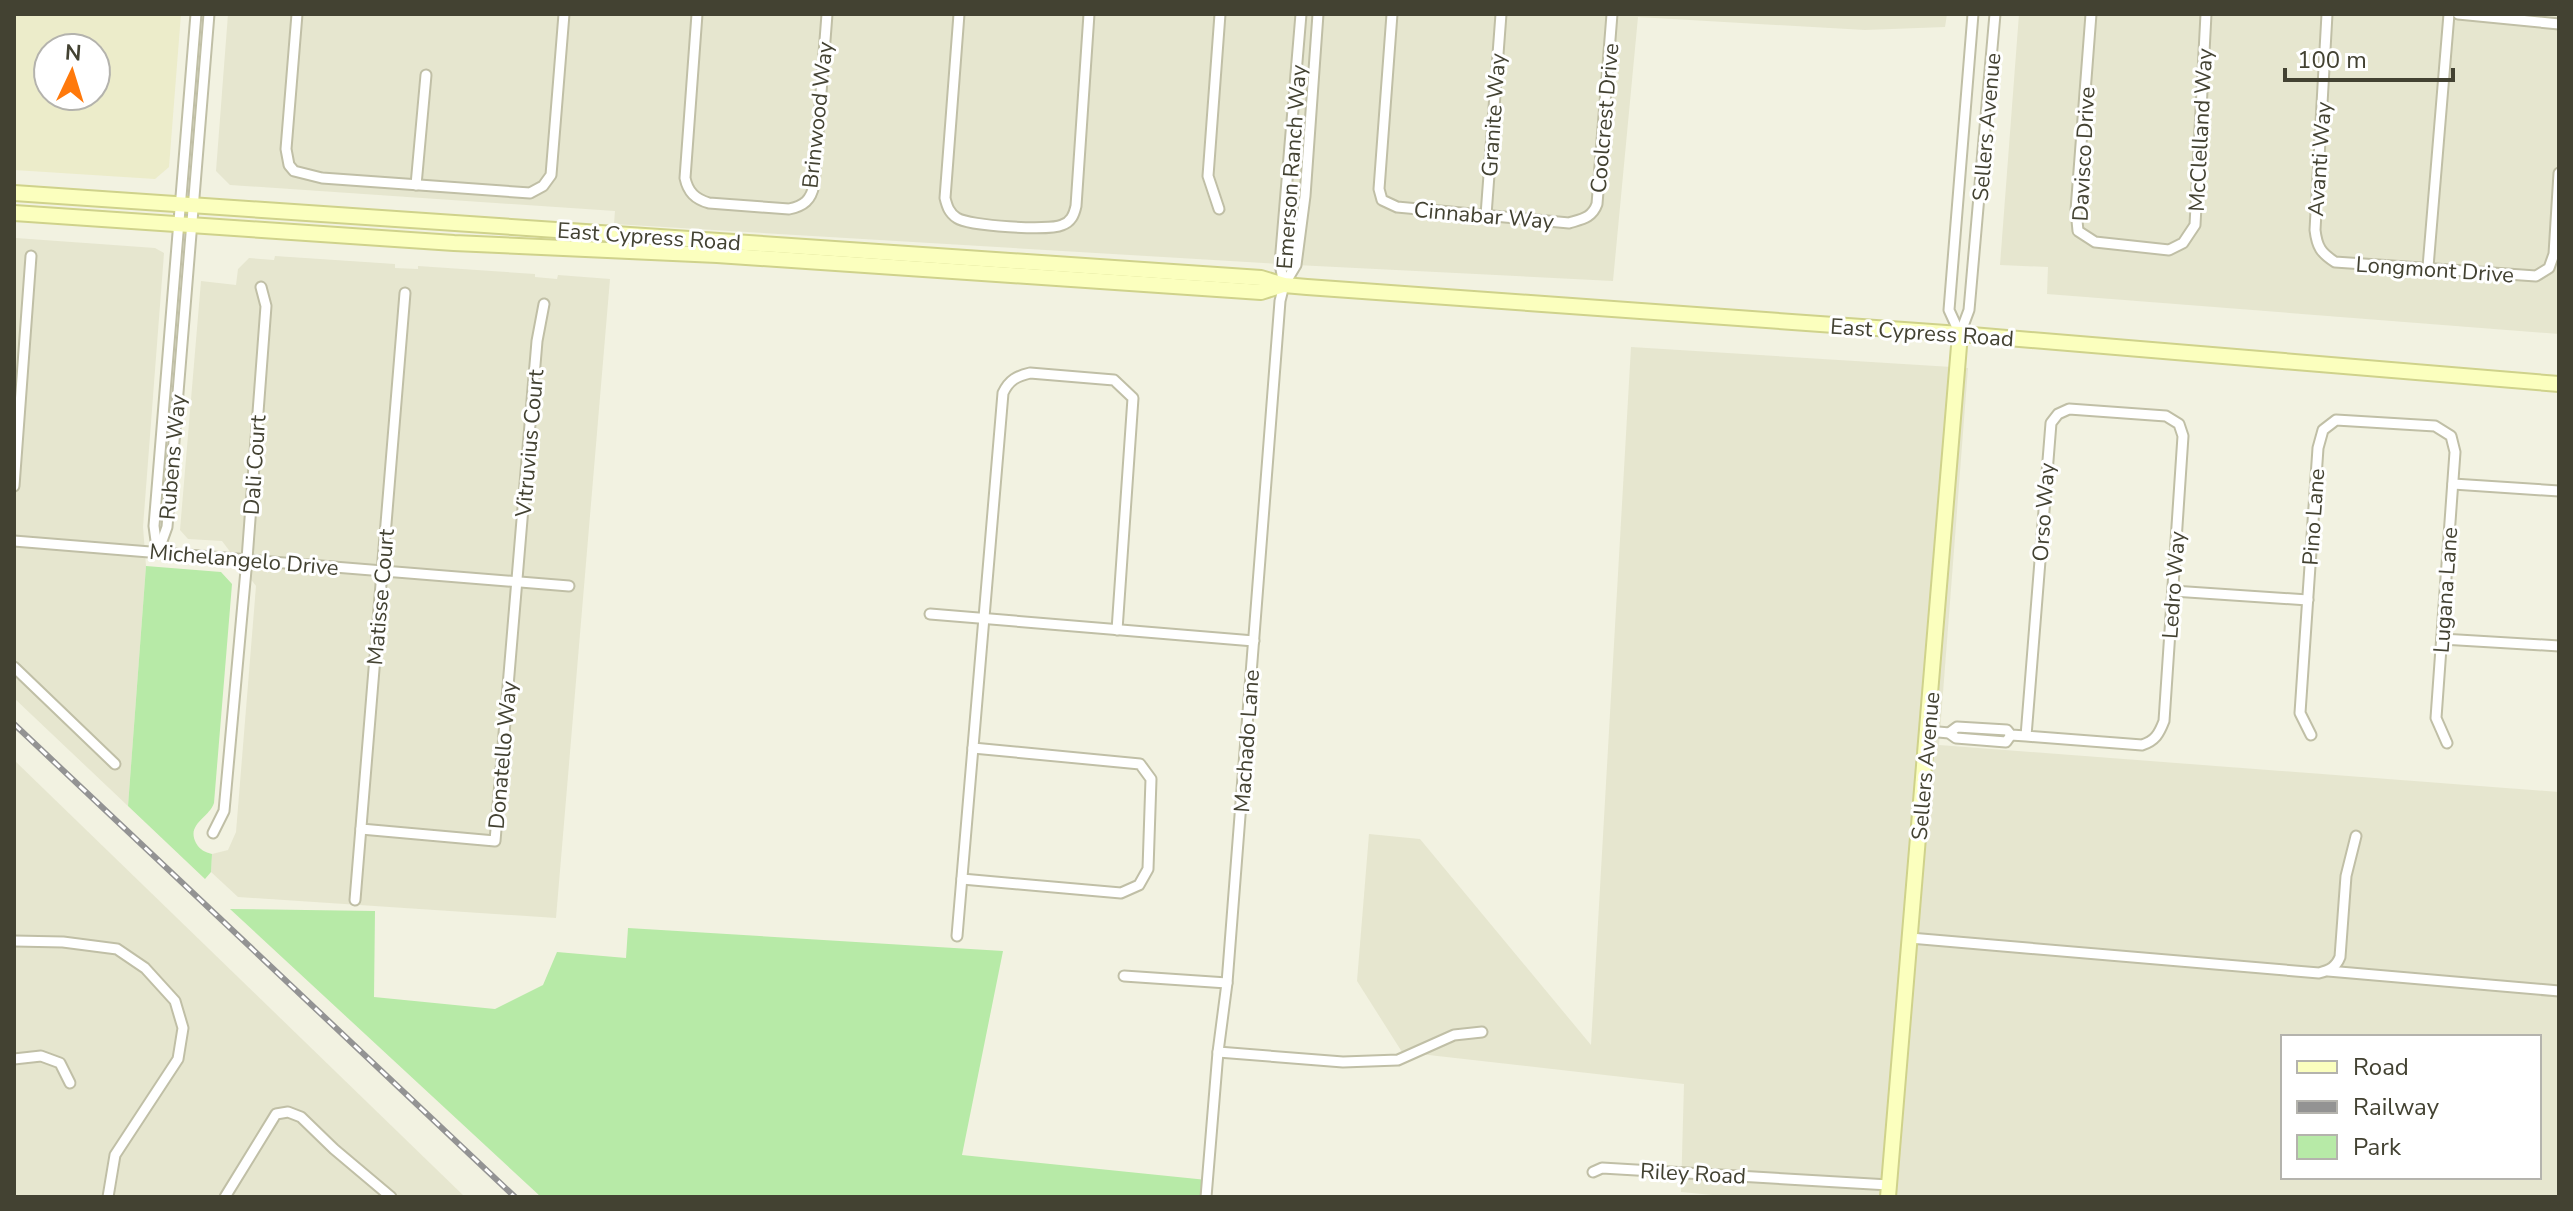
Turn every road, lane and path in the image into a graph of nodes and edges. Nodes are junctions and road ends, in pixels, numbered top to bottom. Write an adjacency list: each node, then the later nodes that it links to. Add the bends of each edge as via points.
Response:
1 (196, 14): 27 (street)
2 (209, 14): 27 (street)
3 (297, 14): 25 (street, via 289,165 304,175)
4 (564, 14): 25 (street, via 553,163 543,186 530,193)
5 (697, 14): 6 (street, Brinwood Way, via 687,188 709,203 789,209 807,202 814,185)
6 (827, 14)
7 (959, 14): 8 (street, via 947,208 971,223 1051,229 1066,224 1076,206)
8 (1089, 14)
9 (1220, 14): 28 (street, via 1208,176)
10 (1301, 14): 37 (street, Emerson Ranch Way, via 1280,264)
11 (1318, 14): 37 (street, Emerson Ranch Way, via 1305,196 1296,265)
12 (1392, 14): 30 (street, Cinnabar Way, via 1382,200 1397,207)
13 (1501, 14): 30 (street, Granite Way)
14 (1612, 14): 31 (street, Coolcrest Drive, via 1597,204)
15 (1973, 14): 41 (street, Sellers Avenue, via 1949,310)
16 (1995, 14): 41 (street, Sellers Avenue, via 1969,310)
17 (2091, 14): 33 (street, Davisco Drive, via 2078,231 2095,242 2169,250)
18 (2206, 14): 33 (street, McClelland Way, via 2195,225)
19 (2327, 14): 34 (street, Avanti Way, via 2315,230)
20 (2449, 14): 36 (street)
21 (2458, 14): 22 (street)
22 (2559, 24)
23 (426, 75): 25 (street)
24 (2559, 173): 36 (street, Longmont Drive, via 2549,268 2536,276)
25 (416, 185)
26 (14, 193): 27 (street, East Cypress Road)
27 (187, 204): 32 (street, Rubens Way); 37 (street, East Cypress Road, via 1261,278)
28 (1219, 209)
29 (14, 213): 32 (street, East Cypress Road)
30 (1486, 215): 31 (street, Cinnabar Way, via 1569,223)
31 (1587, 218)
32 (186, 225): 37 (street, East Cypress Road, via 1261,292); 49 (street, Rubens Way, via 154,526)
33 (2183, 243)
34 (2322, 254): 36 (street, Longmont Drive, via 2335,262)
35 (31, 256): 46 (street)
36 (2428, 267)
37 (1284, 285): 41 (street, East Cypress Road); 60 (street, Machado Lane)
38 (261, 287): 50 (street, Dali Court, via 266,306)
39 (405, 293): 51 (street, Matisse Court)
40 (544, 304): 52 (street, Vitruvius Court)
41 (1960, 334): 42 (street, East Cypress Road); 63 (street, Sellers Avenue)
42 (2559, 384)
43 (2179, 424): 54 (street, Ledro Way, via 2183,436); 65 (street, Orso Way, via 2166,416 2069,409 2051,423)
44 (2451, 436): 45 (street, Lugana Lane); 55 (street, Pino Lane, via 2435,426 2336,420 2323,430)
45 (2453, 484): 47 (street); 59 (street, Lugana Lane)
46 (14, 486)
47 (2559, 491)
48 (14, 541): 49 (street, Michelangelo Drive)
49 (158, 552): 50 (street, Michelangelo Drive)
50 (247, 559): 51 (street, Michelangelo Drive); 70 (street, Dali Court, via 224,811)
51 (382, 570): 52 (street, Michelangelo Drive); 69 (street, Matisse Court)
52 (517, 582): 53 (street, Michelangelo Drive); 69 (street, Donatello Way, via 495,841)
53 (569, 586)
54 (2173, 591): 55 (street); 65 (street, Ledro Way, via 2164,721 2152,742)
55 (2308, 600): 64 (street, Pino Lane, via 2300,713)
56 (930, 614): 57 (street)
57 (983, 619): 58 (street); 58 (street, via 1003,393 1008,382 1030,373 1114,380 1133,398); 67 (street)
58 (1117, 630): 60 (street)
59 (2442, 639): 61 (street); 66 (street, Lugana Lane, via 2436,718)
60 (1254, 641): 79 (street, Machado Lane)
61 (2559, 646)
62 (14, 667): 68 (street)
63 (1928, 731): 65 (street, via 2006,742 2011,735); 75 (street, Sellers Avenue)
64 (2311, 735)
65 (2026, 736)
66 (2447, 743)
67 (973, 748): 72 (street); 72 (street, via 1140,764 1151,779 1148,869 1139,885 1121,893)
68 (115, 764)
69 (361, 829): 73 (street, Matisse Court)
70 (213, 833)
71 (2356, 836): 77 (street, via 2346,876 2340,957)
72 (962, 879): 74 (street)
73 (355, 900)
74 (957, 936)
75 (1910, 938): 77 (street); 86 (street, Sellers Avenue)
76 (14, 941): 87 (street, via 117,949 145,968 175,1001 183,1028 178,1059 115,1155)
77 (2328, 971): 80 (street)
78 (1124, 976): 79 (street)
79 (1227, 983): 82 (street, Machado Lane)
80 (2559, 991)
81 (1482, 1032): 82 (street, via 1454,1035 1398,1060 1343,1062)
82 (1218, 1052): 90 (street, Machado Lane)
83 (14, 1059): 84 (street, via 41,1056 60,1063)
84 (70, 1083)
85 (1593, 1172): 86 (street, Riley Road, via 1602,1168)
86 (1888, 1191)
87 (108, 1197)
88 (225, 1197): 89 (street, via 276,1114 288,1112 301,1117)
89 (391, 1197)
90 (1206, 1197)

